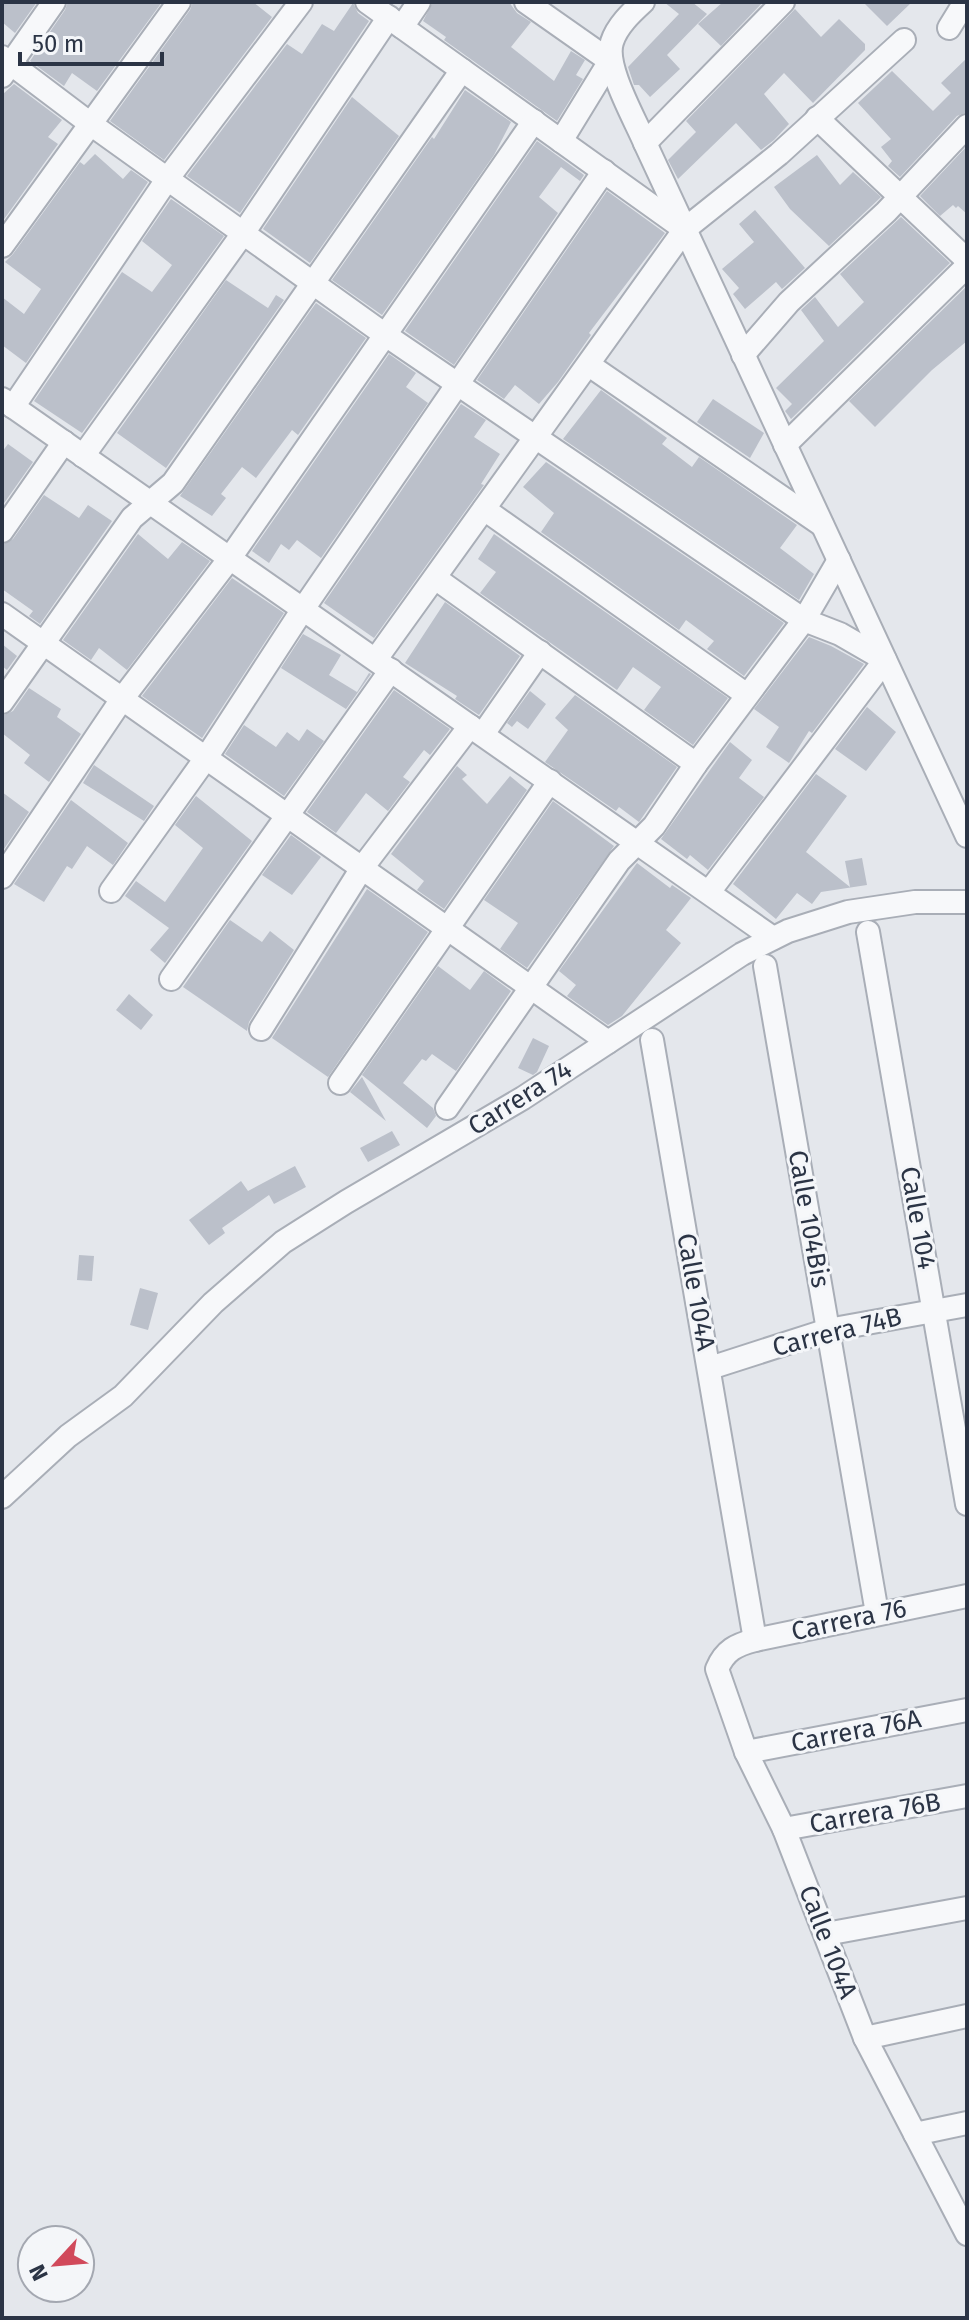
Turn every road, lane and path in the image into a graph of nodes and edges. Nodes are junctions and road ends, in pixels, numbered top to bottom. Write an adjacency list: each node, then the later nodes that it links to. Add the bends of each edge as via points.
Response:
1 (54, 2): 14 (street)
2 (179, 2): 18 (street)
3 (301, 2): 23 (street)
4 (367, 2): 10 (street)
5 (419, 2): 10 (street)
6 (526, 2): 13 (street)
7 (643, 2): 13 (street, via 612,42)
8 (783, 2): 21 (street)
9 (965, 2): 11 (street)
10 (395, 22): 15 (street); 26 (street)
11 (949, 28)
12 (904, 40): 16 (street)
13 (610, 61): 20 (street); 21 (street)
14 (5, 65): 18 (street)
15 (462, 70): 17 (street); 30 (street)
16 (817, 118): 24 (street); 25 (street)
17 (534, 121): 20 (street); 31 (street)
18 (92, 125): 23 (street); 27 (street)
19 (967, 126): 24 (street)
20 (561, 141): 22 (street)
21 (645, 143): 25 (street)
22 (604, 171): 25 (street); 34 (street)
23 (168, 178): 26 (street); 35 (street)
24 (900, 197): 28 (street); 32 (street, via 789,302)
25 (685, 229): 32 (street); 33 (street)
26 (244, 232): 30 (street); 39 (street)
27 (2, 246)
28 (967, 260)
29 (967, 266): 38 (street)
30 (313, 281): 31 (street); 40 (street, via 173,483)
31 (384, 334): 34 (street); 44 (street)
32 (743, 355): 38 (street)
33 (589, 365): 36 (street); 42 (street)
34 (457, 385): 36 (street); 47 (street)
35 (8, 403): 37 (street)
36 (536, 438): 41 (street); 49 (street)
37 (64, 442): 39 (street); 43 (street)
38 (785, 445): 42 (street)
39 (83, 456): 40 (street)
40 (150, 502): 44 (street); 50 (street, via 132,518)
41 (484, 509): 46 (street); 54 (street)
42 (823, 526): 45 (street)
43 (2, 531)
44 (230, 558): 47 (street); 55 (street)
45 (839, 560): 49 (street); 52 (street)
46 (435, 578): 51 (street); 53 (street)
47 (303, 609): 53 (street); 58 (street)
48 (2, 614): 50 (street)
49 (804, 620): 52 (street); 54 (street)
50 (43, 642): 55 (street); 56 (street)
51 (540, 652): 57 (street); 59 (street)
52 (885, 660): 62 (street); 67 (street)
53 (384, 665): 57 (street); 61 (street)
54 (747, 695): 59 (street)
55 (122, 699): 58 (street); 65 (street)
56 (2, 702)
57 (477, 730): 60 (street); 64 (street)
58 (206, 758): 61 (street); 66 (street)
59 (696, 764): 63 (street)
60 (550, 781): 63 (street); 69 (street)
61 (288, 816): 64 (street); 73 (street)
62 (967, 836)
63 (637, 842): 67 (street); 74 (street)
64 (362, 868): 69 (street); 75 (street)
65 (2, 877)
66 (111, 891)
67 (709, 892): 71 (street)
68 (967, 902): 71 (street, Carrera 74, via 872,907)
69 (447, 928): 74 (street); 78 (street)
70 (868, 932): 81 (street, Calle 104)
71 (773, 938): 77 (street, Carrera 74)
72 (765, 966): 82 (street, Calle 104Bis)
73 (171, 979)
74 (530, 988): 77 (street); 79 (street)
75 (261, 1029)
76 (652, 1040): 83 (street, Calle 104A)
77 (608, 1042): 84 (street, Carrera 74, via 283,1242 213,1303 123,1396 68,1436)
78 (340, 1083)
79 (447, 1108)
80 (967, 1305): 81 (street, Carrera 74B)
81 (934, 1310): 82 (street, Carrera 74B); 85 (street, Calle 104)
82 (828, 1330): 83 (street, Carrera 74B); 87 (street, Calle 104Bis)
83 (710, 1368): 88 (street, Calle 104A)
84 (2, 1497)
85 (967, 1504)
86 (966, 1600): 87 (street, Carrera 76)
87 (877, 1613): 88 (street, Carrera 76)
88 (755, 1640): 89 (street, Carrera 76)
89 (732, 1646): 91 (street, Calle 104A, via 717,1669)
90 (967, 1710): 91 (street, Carrera 76A)
91 (746, 1752): 93 (street, Calle 104A)
92 (967, 1796): 93 (street, Carrera 76B)
93 (784, 1829): 95 (street, Calle 104A)
94 (967, 1908): 95 (street)
95 (826, 1934): 97 (street, Calle 104A)
96 (967, 2016): 97 (street)
97 (865, 2038): 99 (street, Calle 104A)
98 (967, 2123): 99 (street)
99 (915, 2134): 100 (street, Calle 104A)
100 (967, 2234)

